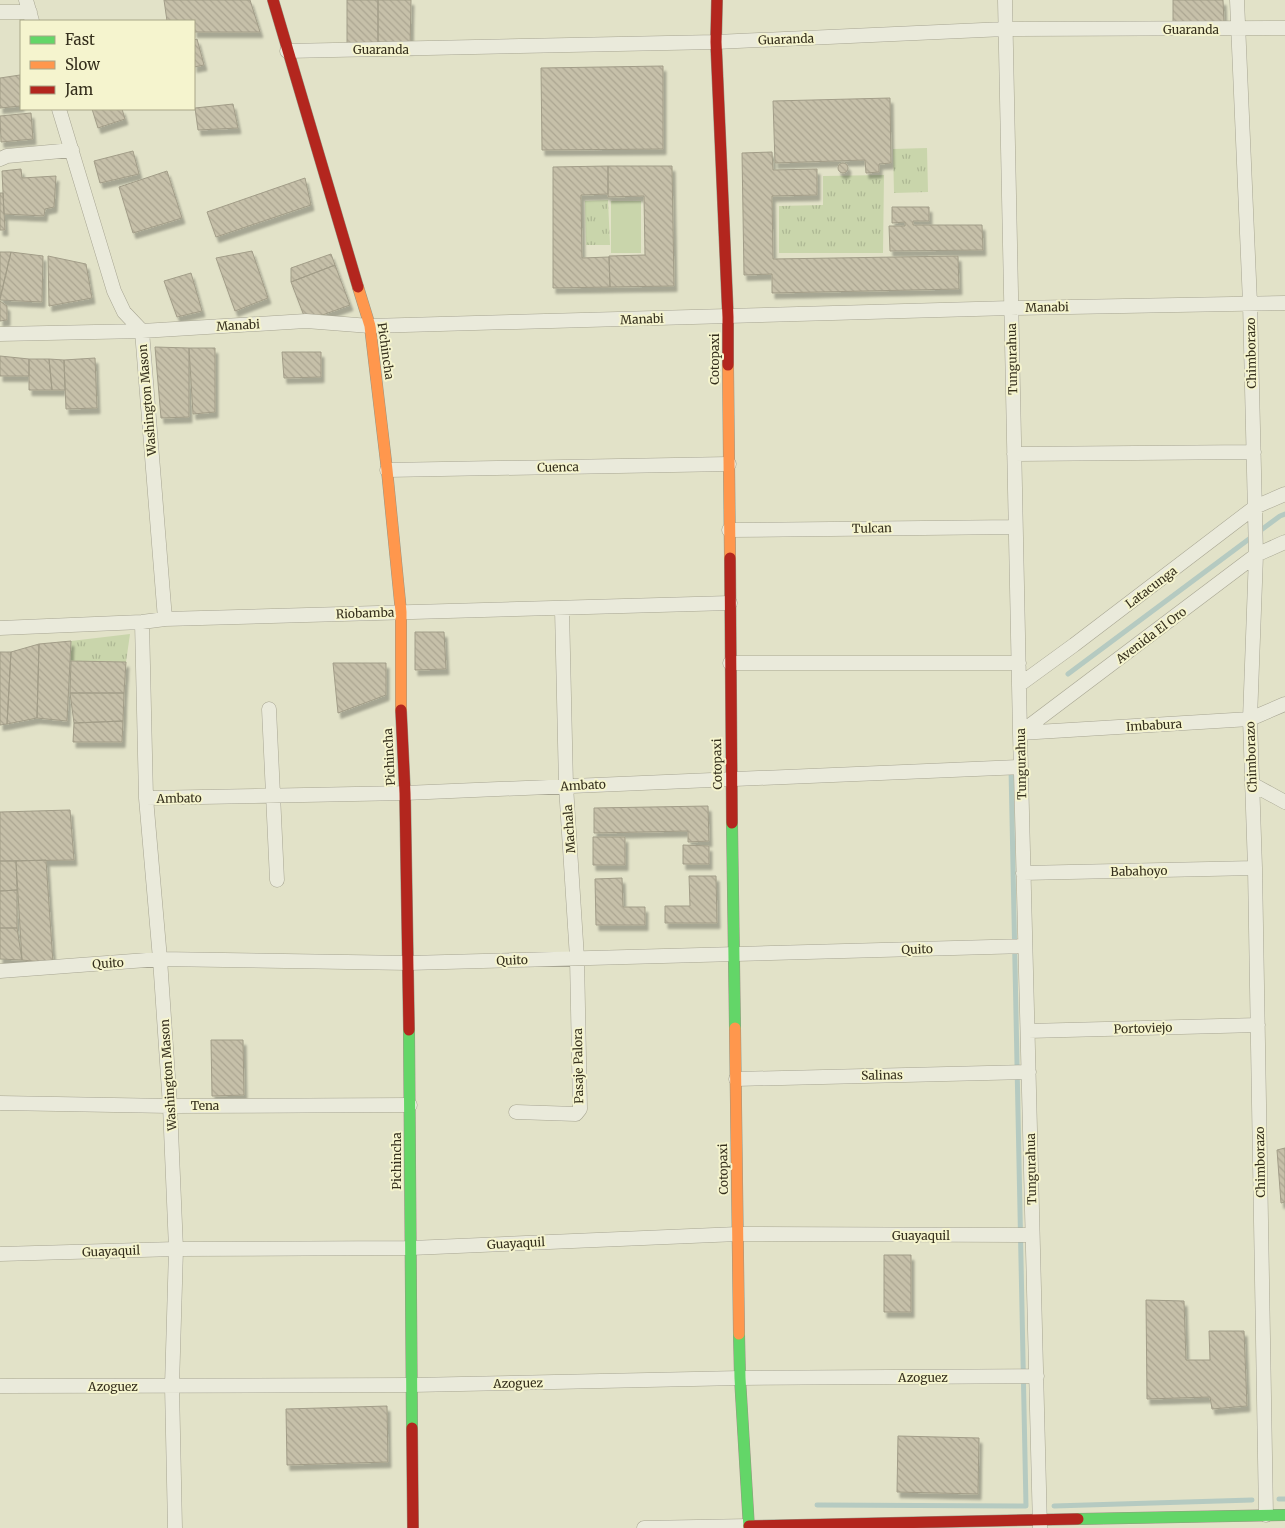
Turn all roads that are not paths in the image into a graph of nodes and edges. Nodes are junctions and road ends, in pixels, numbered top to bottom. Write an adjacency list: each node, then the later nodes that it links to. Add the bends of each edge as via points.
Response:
1 (273, 0): 11 (street, Pichincha)
2 (716, 0): 10 (street, Cotopaxi)
3 (1005, 0): 8 (street, Tungurahua)
4 (1237, 0): 9 (street, Chimborazo)
5 (29, 11): 6 (street)
6 (0, 12)
7 (1285, 28): 9 (street, Guaranda)
8 (1005, 29): 9 (street, Guaranda); 10 (street, Guaranda); 17 (street, Tungurahua)
9 (1238, 29): 15 (street, Chimborazo)
10 (716, 42): 11 (street, Guaranda); 18 (street, Cotopaxi)
11 (287, 51): 19 (street, Pichincha)
12 (59, 110): 13 (street, Washington Mason)
13 (72, 150): 14 (street); 20 (street, Washington Mason, via 114,290 124,312)
14 (0, 159)
15 (1250, 303): 16 (street, Manabi); 17 (street, Manabi); 22 (street, Chimborazo)
16 (1285, 303)
17 (1011, 308): 18 (street, Manabi); 23 (street, Tungurahua)
18 (728, 317): 19 (street, Manabi); 24 (street, Cotopaxi)
19 (370, 326): 20 (street, Manabi, via 306,321); 25 (street, Pichincha)
20 (142, 330): 21 (street, Manabi); 35 (street, Washington Mason)
21 (0, 334)
22 (1254, 452): 23 (street); 27 (street, Chimborazo)
23 (1014, 454): 28 (street, Tungurahua)
24 (729, 464): 25 (street, Cuenca); 29 (street, Cotopaxi)
25 (388, 470): 34 (street, Pichincha)
26 (1285, 494): 27 (street, Latacunga)
27 (1255, 512): 31 (street, Chimborazo); 40 (street, Latacunga)
28 (1016, 527): 29 (street, Tulcan); 39 (street, Tungurahua)
29 (729, 530): 32 (street, Cotopaxi)
30 (1285, 542): 31 (street, Avenida El Oro)
31 (1256, 551): 43 (street, Chimborazo); 44 (street, Avenida El Oro)
32 (730, 603): 33 (street, Riobamba); 38 (street, Cotopaxi)
33 (562, 609): 34 (street, Riobamba); 48 (street, Machala)
34 (401, 612): 35 (street, Riobamba); 49 (street, Pichincha)
35 (165, 619): 36 (street, Riobamba)
36 (142, 622): 37 (street, Riobamba); 51 (street, Washington Mason)
37 (0, 628)
38 (730, 663): 39 (street); 46 (street, Cotopaxi)
39 (1019, 663): 40 (street, Tungurahua)
40 (1019, 685): 44 (street, Tungurahua)
41 (1285, 704): 43 (street, Imbabura)
42 (269, 709): 50 (street)
43 (1250, 719): 44 (street, Imbabura); 47 (street, Chimborazo)
44 (1020, 733): 45 (street, Tungurahua)
45 (1020, 767): 46 (street, Ambato); 54 (street, Tungurahua)
46 (731, 779): 48 (street, Ambato); 57 (street, Cotopaxi)
47 (1252, 784): 52 (street); 53 (street, Chimborazo)
48 (566, 786): 49 (street, Ambato); 58 (street, Machala)
49 (405, 793): 50 (street, Ambato); 60 (street, Pichincha)
50 (273, 795): 51 (street, Ambato); 55 (street)
51 (146, 798): 59 (street, Washington Mason)
52 (1285, 802)
53 (1255, 868): 54 (street, Babahoyo); 62 (street, Chimborazo)
54 (1023, 873): 56 (street, Tungurahua)
55 (277, 880)
56 (1024, 946): 57 (street, Quito); 63 (street, Tungurahua)
57 (734, 954): 58 (street, Quito); 65 (street, Cotopaxi)
58 (576, 958): 60 (street, Quito); 69 (street, Pasaje Palora, via 580,1109 576,1114)
59 (160, 959): 60 (street, Quito); 61 (street, Quito); 68 (street, Washington Mason)
60 (409, 963): 67 (street, Pichincha)
61 (0, 970)
62 (1258, 1024): 63 (street, Portoviejo); 80 (street, Chimborazo)
63 (1028, 1031): 64 (street, Tungurahua)
64 (1028, 1072): 65 (street, Salinas); 71 (street, Tungurahua)
65 (736, 1079): 70 (street, Cotopaxi)
66 (0, 1103): 68 (street, Tena)
67 (410, 1104): 68 (street, Tena); 72 (street, Pichincha)
68 (170, 1106): 73 (street, Washington Mason)
69 (516, 1112)
70 (738, 1234): 71 (street, Guayaquil); 72 (street, Guayaquil); 76 (street, Cotopaxi)
71 (1032, 1235): 75 (street, Tungurahua)
72 (411, 1248): 73 (street, Guayaquil); 77 (street, Pichincha)
73 (176, 1249): 74 (street, Guayaquil); 79 (street, Washington Mason)
74 (0, 1254)
75 (1036, 1376): 76 (street, Azoguez); 82 (street, Tungurahua)
76 (740, 1378): 77 (street, Azoguez); 83 (street, Cotopaxi)
77 (412, 1385): 79 (street, Azoguez); 85 (street, Pichincha)
78 (0, 1386): 79 (street, Azoguez)
79 (172, 1386): 84 (street, Washington Mason)
80 (1266, 1515): 81 (street); 82 (street)
81 (1285, 1515)
82 (1040, 1524): 83 (street)
83 (747, 1527): 86 (street)
84 (175, 1528)
85 (413, 1528)
86 (644, 1528)

